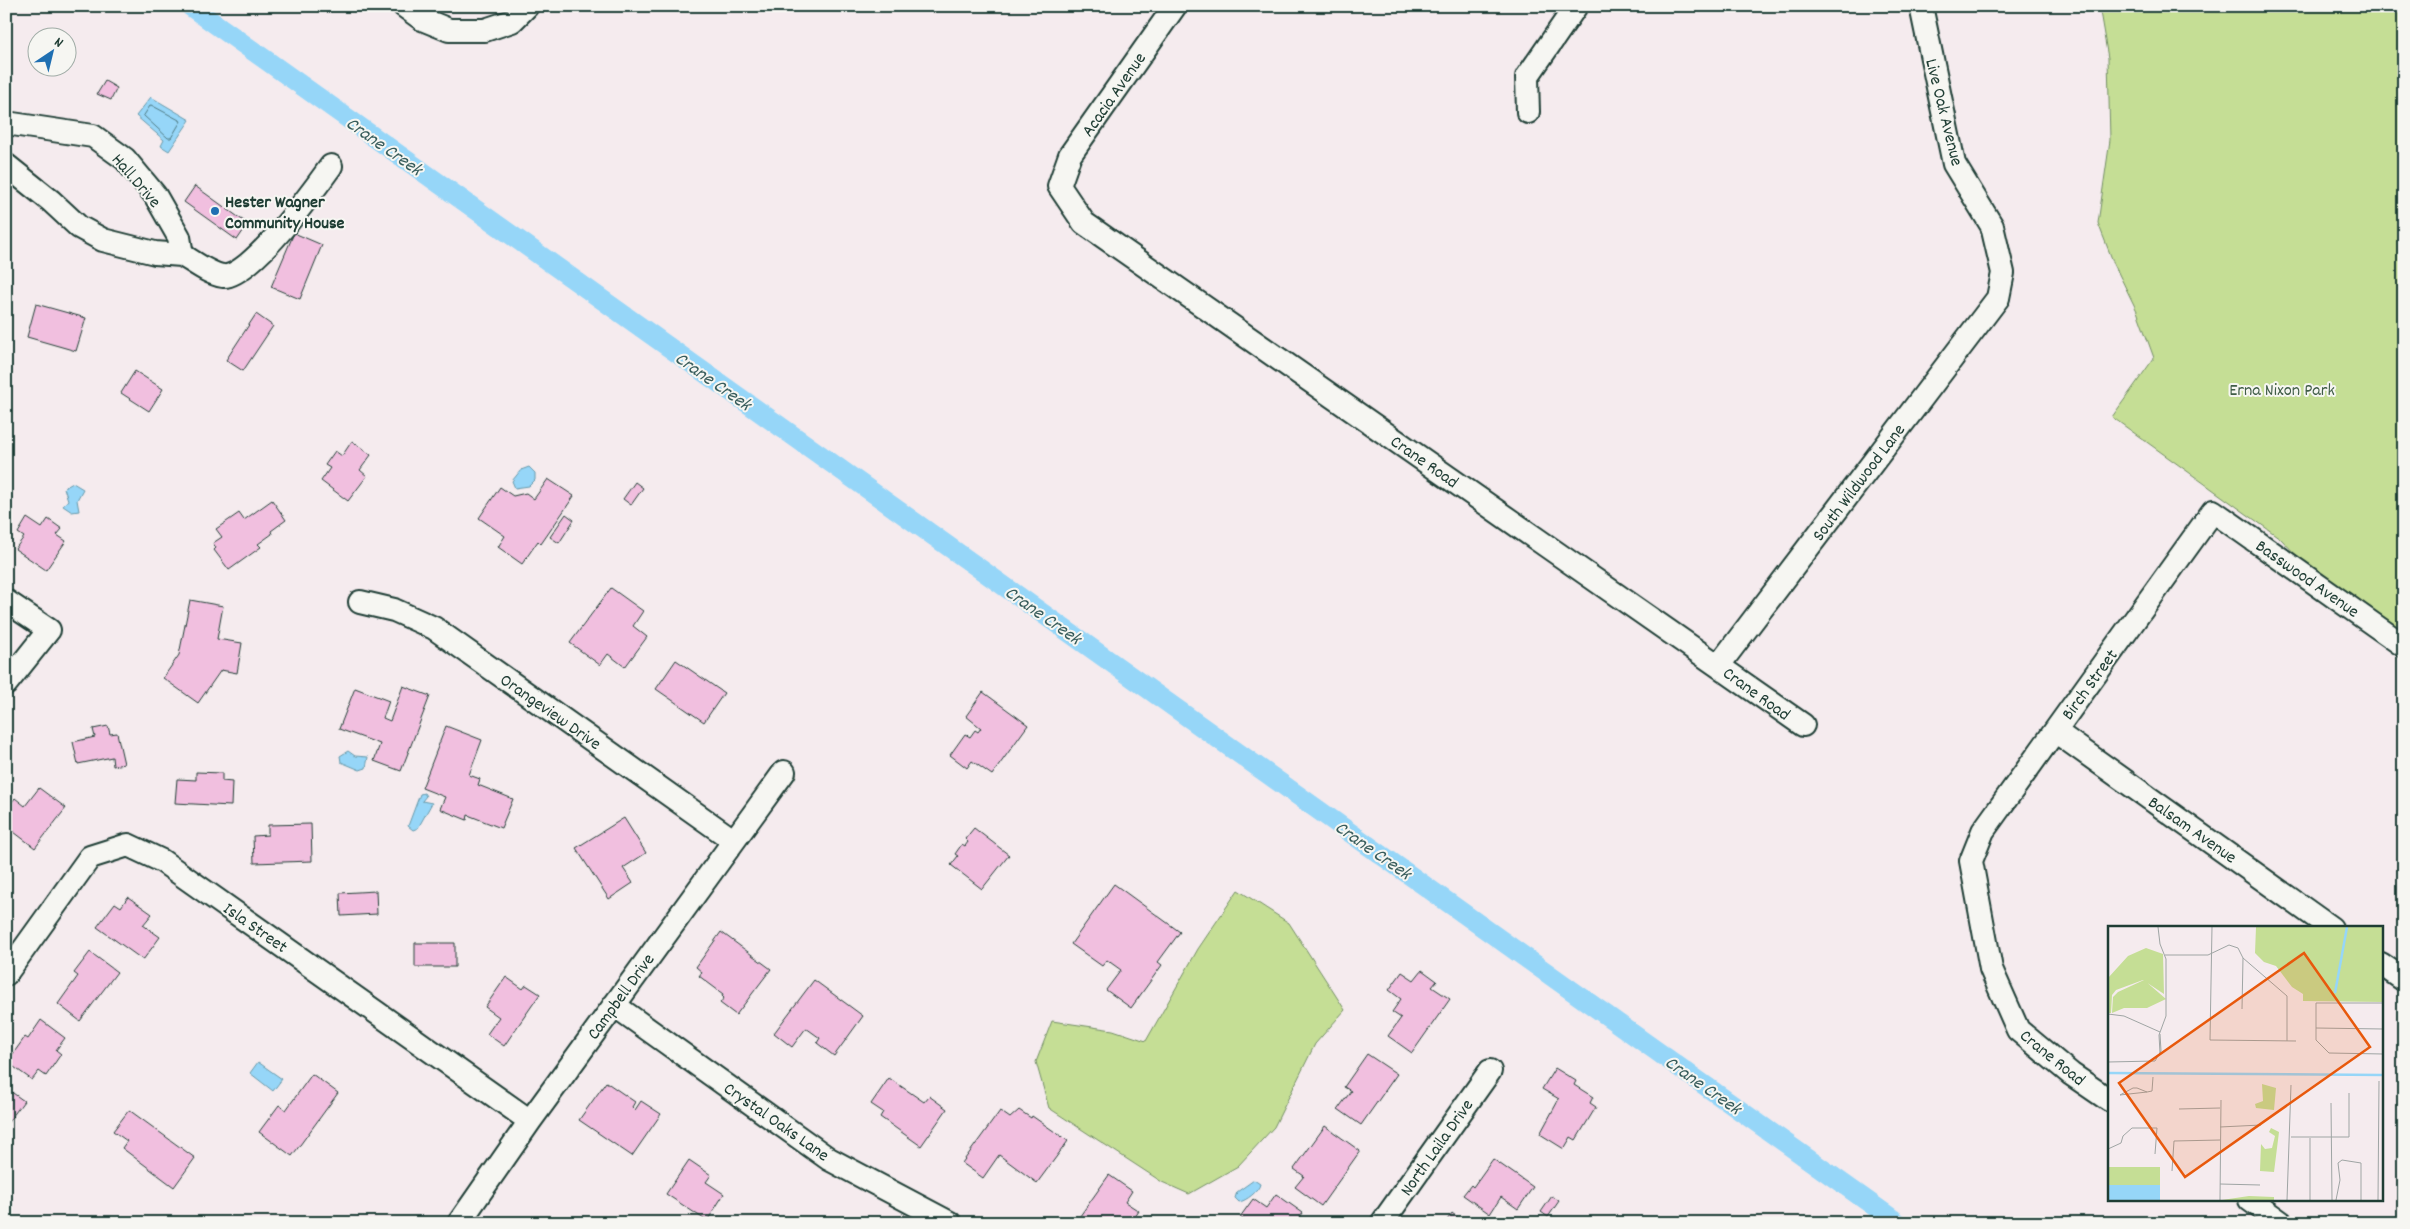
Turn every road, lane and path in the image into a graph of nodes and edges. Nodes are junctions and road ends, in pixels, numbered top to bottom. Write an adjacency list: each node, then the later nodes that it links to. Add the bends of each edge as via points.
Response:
1 (404, 6): 2 (street, via 422,19 449,30 485,30 512,21)
2 (527, 6)
3 (1175, 6): 10 (street, Acacia Avenue, via 1070,155)
4 (1576, 6): 6 (street, via 1526,77)
5 (1921, 6): 12 (street, Live Oak Avenue, via 1954,164 1992,226 2003,273)
6 (1528, 112)
7 (6, 123): 11 (street, Hall Drive, via 93,136 125,160 155,195 179,237)
8 (6, 165): 11 (street, via 79,227 102,240)
9 (331, 166): 11 (street, via 255,260 234,275 223,276)
10 (1059, 186): 17 (street, Crane Road, via 1084,223)
11 (182, 255)
12 (1998, 298): 17 (street, South Wildwood Lane)
13 (2213, 511): 16 (street, Basswood Avenue); 20 (street, Birch Street)
14 (6, 601): 18 (street, via 49,630)
15 (360, 602): 22 (street, Orangeview Drive, via 394,610 434,628)
16 (2404, 646)
17 (1719, 665): 19 (street, Crane Road)
18 (6, 684)
19 (1803, 726)
20 (2055, 731): 23 (street, Birch Street, via 1984,830); 24 (street, Balsam Avenue)
21 (784, 772): 22 (street, Campbell Drive)
22 (734, 840): 28 (street, Campbell Drive)
23 (1971, 861): 30 (street, Crane Road, via 1991,969 2018,1030 2071,1074)
24 (2328, 926)
25 (2382, 965): 27 (street)
26 (6, 974): 31 (street, Isla Street, via 90,857 128,846 162,861)
27 (2404, 980)
28 (614, 1005): 31 (street, Campbell Drive); 34 (street, Crystal Oaks Lane, via 830,1159)
29 (1490, 1071): 35 (street, North Laila Drive)
30 (2108, 1099)
31 (530, 1121): 33 (street, Campbell Drive)
32 (2253, 1202): 36 (street)
33 (459, 1223)
34 (950, 1223)
35 (1382, 1223)
36 (2282, 1223)

